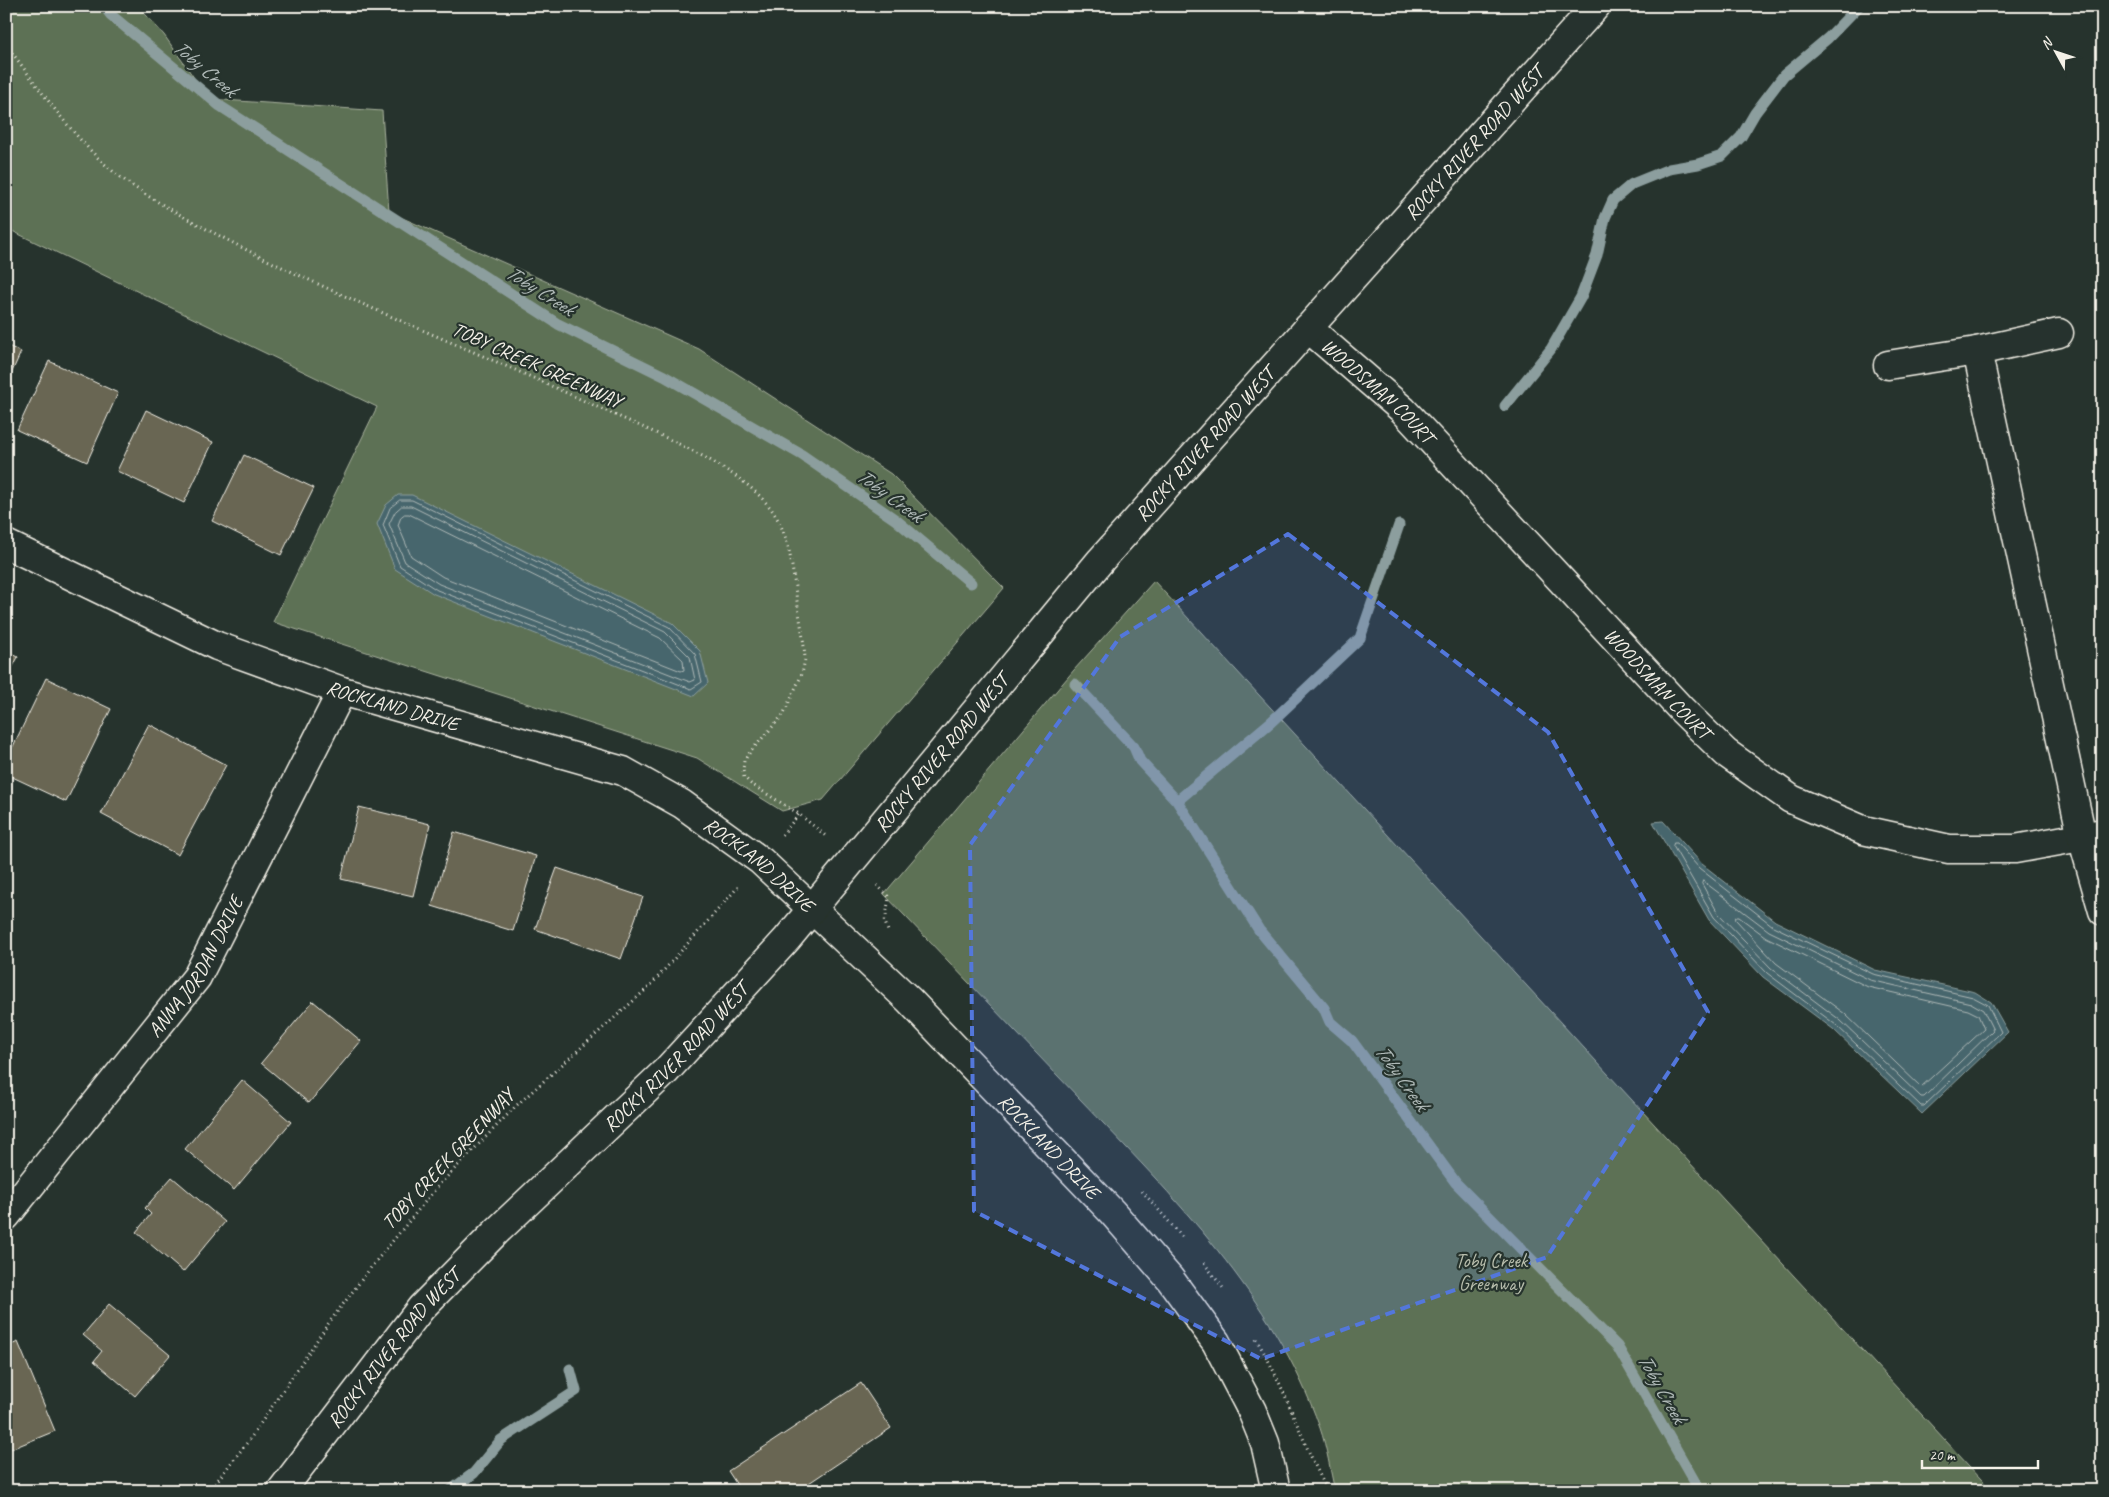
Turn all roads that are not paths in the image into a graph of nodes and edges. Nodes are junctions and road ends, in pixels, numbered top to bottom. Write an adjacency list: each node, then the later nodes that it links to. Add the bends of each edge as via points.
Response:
1 (1596, 6): 2 (street, ROCKY RIVER ROAD WEST)
2 (1308, 328): 8 (street, WOODSMAN COURT, via 1403,410 1681,710 1726,753 1791,799 1863,830 1949,849 2015,849); 9 (street, ROCKY RIVER ROAD WEST, via 1101,560)
3 (2059, 333): 4 (street)
4 (1977, 351): 5 (street); 8 (street)
5 (1888, 364)
6 (6, 544): 7 (street, ROCKLAND DRIVE, via 217,646)
7 (342, 692): 9 (street, ROCKLAND DRIVE, via 623,771 682,804 761,861); 11 (street, ANNA JORDAN DRIVE, via 197,977)
8 (2092, 835): 10 (street)
9 (812, 909): 12 (street, ROCKY RIVER ROAD WEST, via 666,1071 421,1308); 13 (street, ROCKLAND DRIVE, via 909,1000 1112,1212 1170,1279 1216,1342 1252,1411 1265,1443)
10 (2103, 910)
11 (6, 1216)
12 (281, 1491)
13 (1276, 1491)

